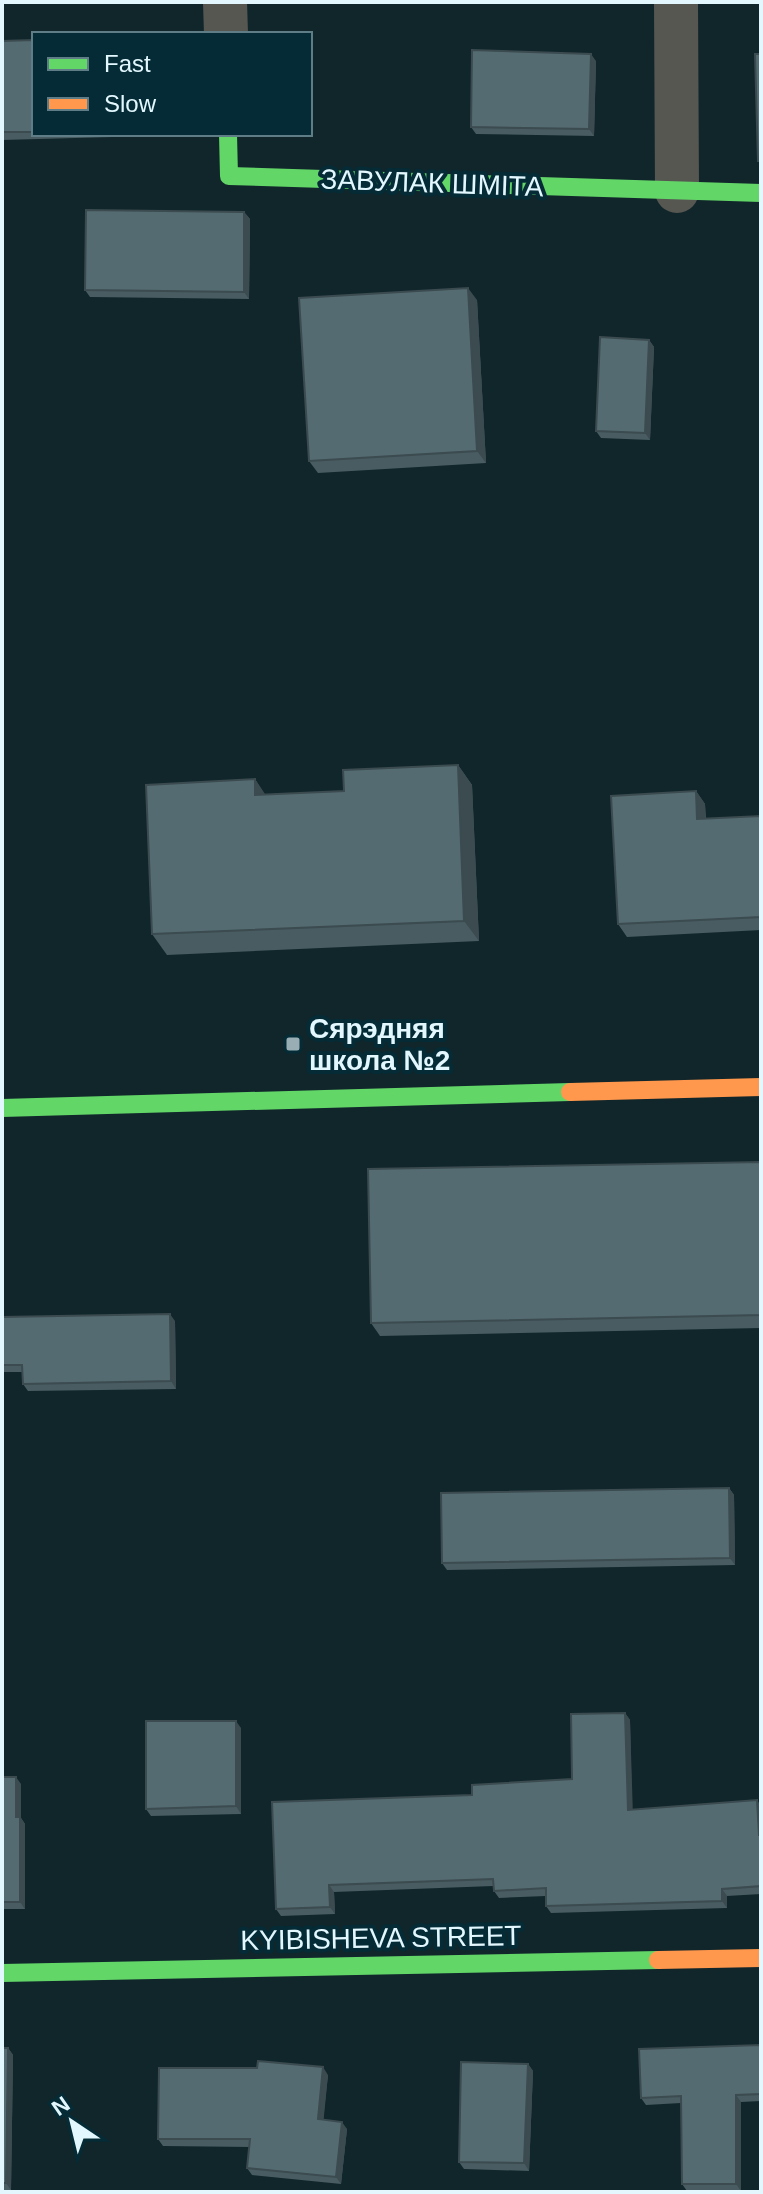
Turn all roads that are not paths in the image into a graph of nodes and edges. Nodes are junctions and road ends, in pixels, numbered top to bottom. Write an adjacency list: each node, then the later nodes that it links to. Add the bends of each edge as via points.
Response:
1 (225, 2): 3 (street)
2 (676, 2): 5 (street)
3 (226, 32)
4 (228, 136): 5 (street, ЗАВУЛАК ШМІТА, via 229,176)
5 (677, 191): 6 (street)
6 (761, 193)
7 (761, 1087): 8 (street)
8 (2, 1108)
9 (761, 1958): 10 (street, KYIBISHEVA STREET)
10 (2, 1973)

